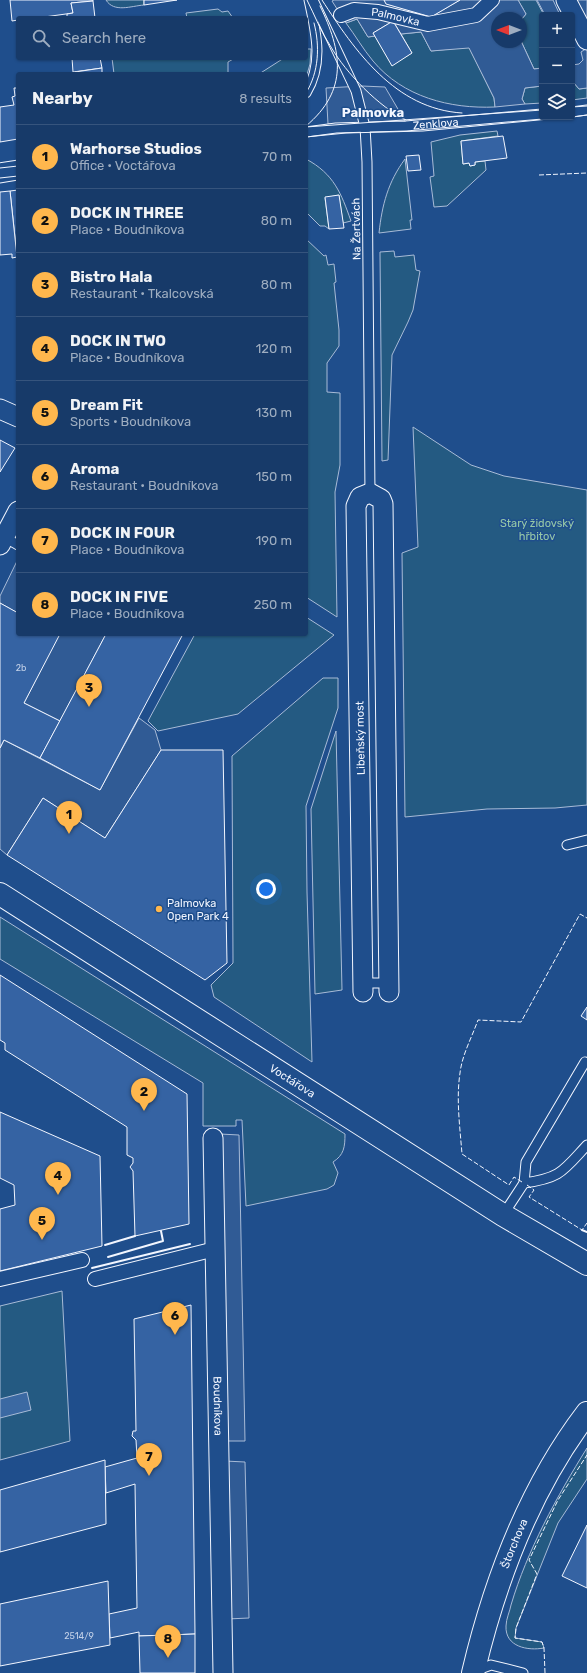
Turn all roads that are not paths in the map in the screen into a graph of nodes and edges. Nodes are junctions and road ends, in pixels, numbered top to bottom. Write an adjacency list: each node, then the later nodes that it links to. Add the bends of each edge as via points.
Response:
1 (309, 0): 7 (lane, via 316,29 318,54 313,79)
2 (313, 0): 11 (lane, Na Žertvách, via 356,91)
3 (492, 0): 5 (street, Palmovka, via 476,15 428,24 378,12 354,10)
4 (566, 0): 6 (street)
5 (341, 15)
6 (587, 40)
7 (308, 89)
8 (587, 110): 9 (lane)
9 (575, 112)
10 (539, 114): 11 (lane, Zenklova)
11 (365, 127): 12 (lane, Zenklova); 17 (lane, Na Žertvách)
12 (308, 132)
13 (16, 170): 14 (street)
14 (0, 173)
15 (0, 408): 16 (street)
16 (16, 416)
17 (370, 493): 23 (street, Libeňský most, via 360,497 356,506); 24 (street, via 381,499 383,504)
18 (16, 517): 19 (street)
19 (7, 543)
20 (587, 840): 21 (lane)
21 (568, 845)
22 (0, 894): 29 (main road, Voctářova)
23 (363, 987): 24 (lane)
24 (389, 988)
25 (587, 1063): 28 (lane, via 585,1062 526,1162)
26 (213, 1138): 30 (street, Boudníkova)
27 (587, 1145): 28 (lane, via 555,1177)
28 (524, 1183): 29 (lane)
29 (503, 1215): 32 (main road, Voctářova)
30 (215, 1249): 34 (street); 36 (street, Boudníkova)
31 (82, 1260): 33 (street)
32 (587, 1264)
33 (0, 1279)
34 (95, 1279)
35 (587, 1413): 37 (main road, Štorchova, via 545,1478 510,1550)
36 (223, 1673)
37 (469, 1673): 38 (lane, via 491,1665)
38 (523, 1673)

